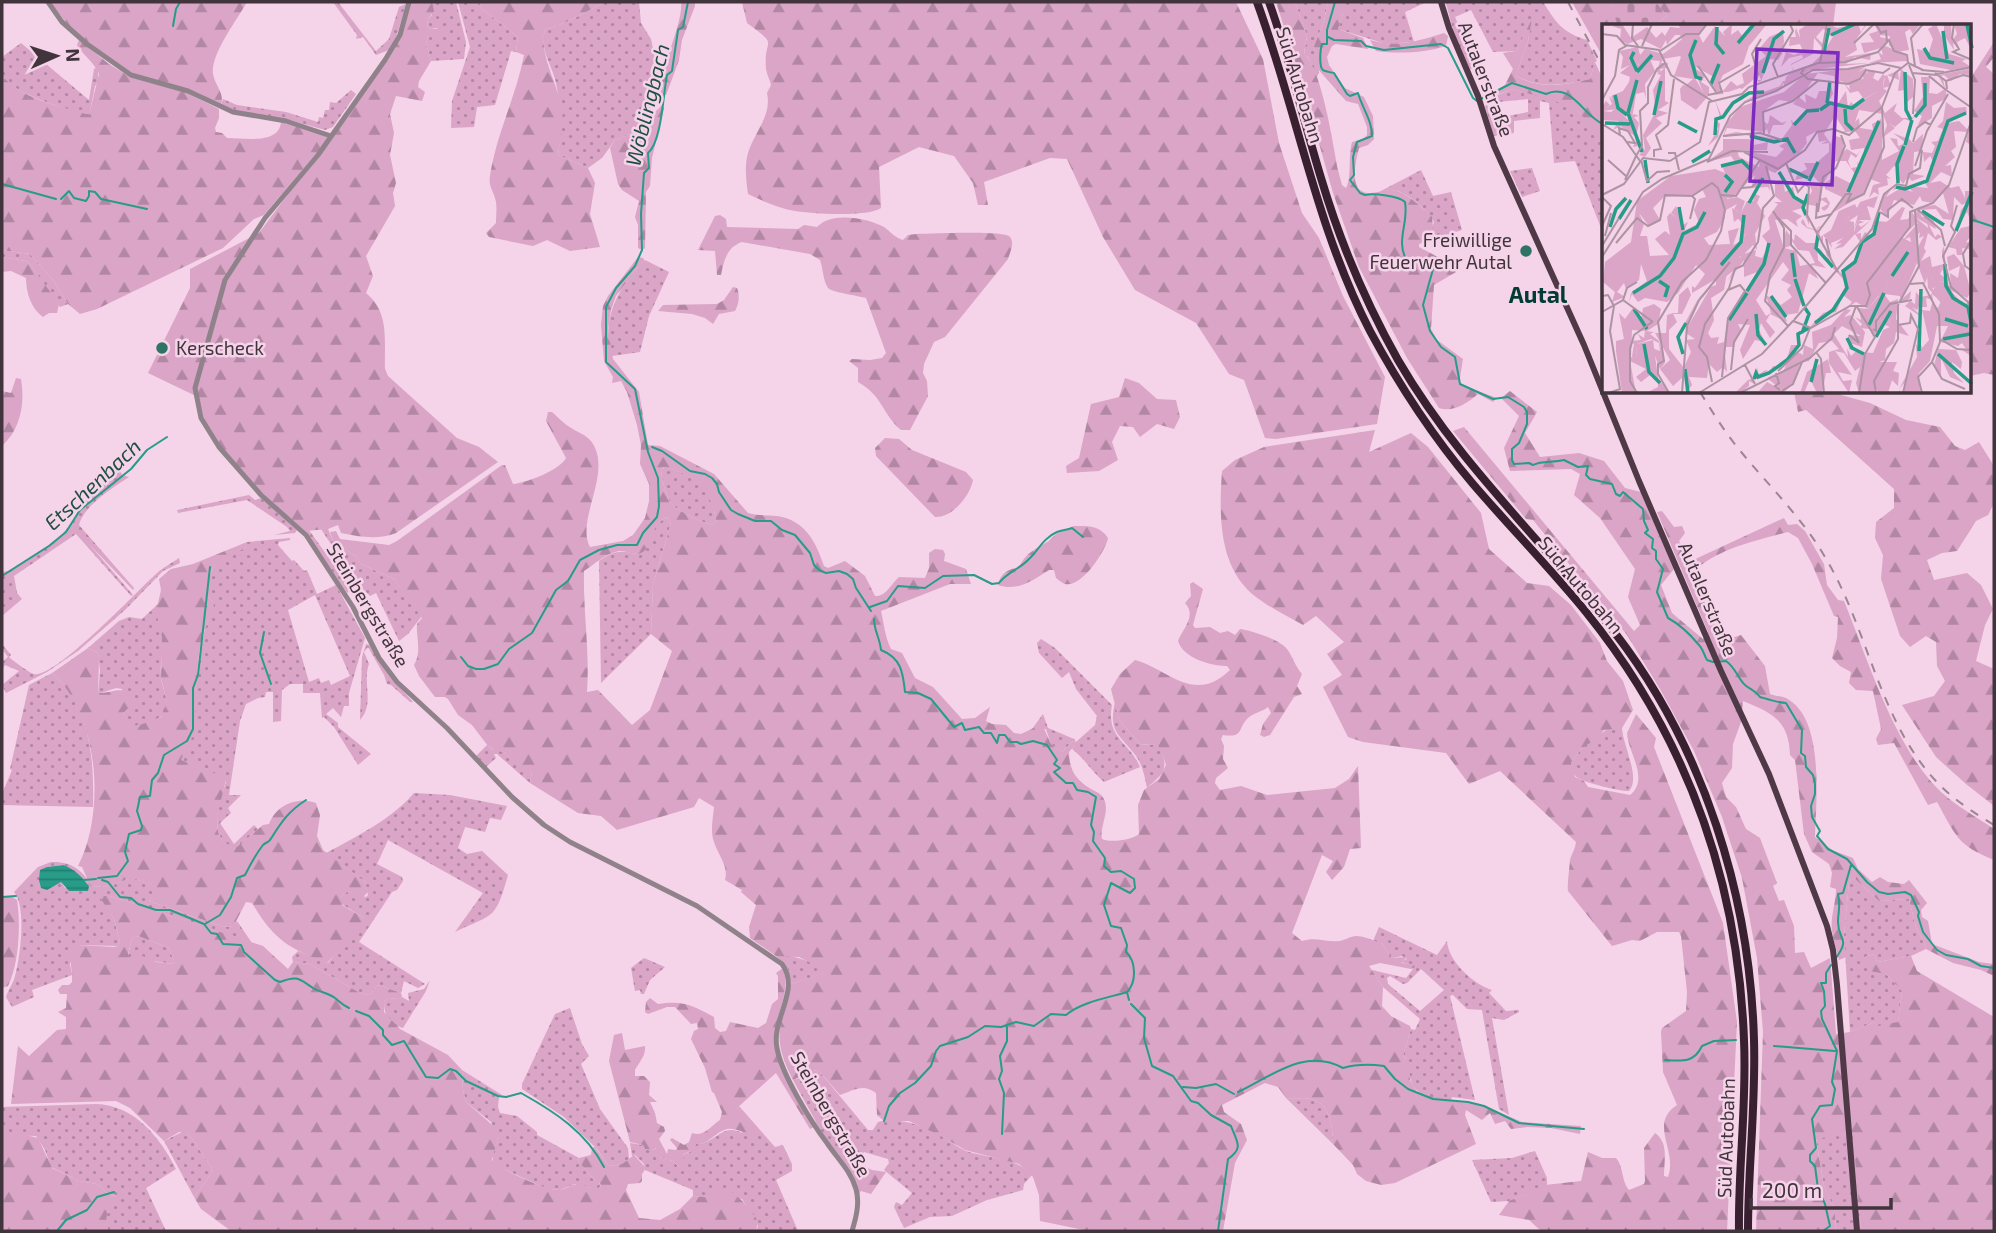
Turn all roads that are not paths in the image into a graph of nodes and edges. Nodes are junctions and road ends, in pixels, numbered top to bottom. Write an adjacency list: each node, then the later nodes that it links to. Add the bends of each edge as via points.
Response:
1 (48, 2): 6 (street, via 87,44 131,75 188,91 233,112 286,121)
2 (409, 2): 6 (street, Steinbergstraße, via 394,46)
3 (1257, 2): 9 (highway, Süd Autobahn, via 1336,253 1370,330 1405,390)
4 (1269, 2): 9 (highway, Süd Autobahn, via 1345,250 1379,325)
5 (1441, 2): 7 (main road, Autalerstraße, via 1494,146)
6 (331, 136): 11 (street, Steinbergstraße, via 265,218 225,280 195,388 202,422 261,495 306,535 397,682 518,802 570,842 697,906 782,964 789,984 776,1028 777,1051 820,1133 853,1181 858,1198)
7 (1602, 391)
8 (1603, 394): 14 (main road, Autalerstraße, via 1764,762 1827,926 1835,962)
9 (1431, 420): 10 (highway, Süd Autobahn)
10 (1446, 441): 12 (highway, Süd Autobahn, via 1471,482 1608,641 1653,708 1691,786 1720,867 1742,994 1745,1083); 13 (highway, Süd Autobahn, via 1624,645 1677,734 1714,818 1740,913 1752,992)
11 (852, 1231)
12 (1739, 1231)
13 (1748, 1231)
14 (1857, 1231)

